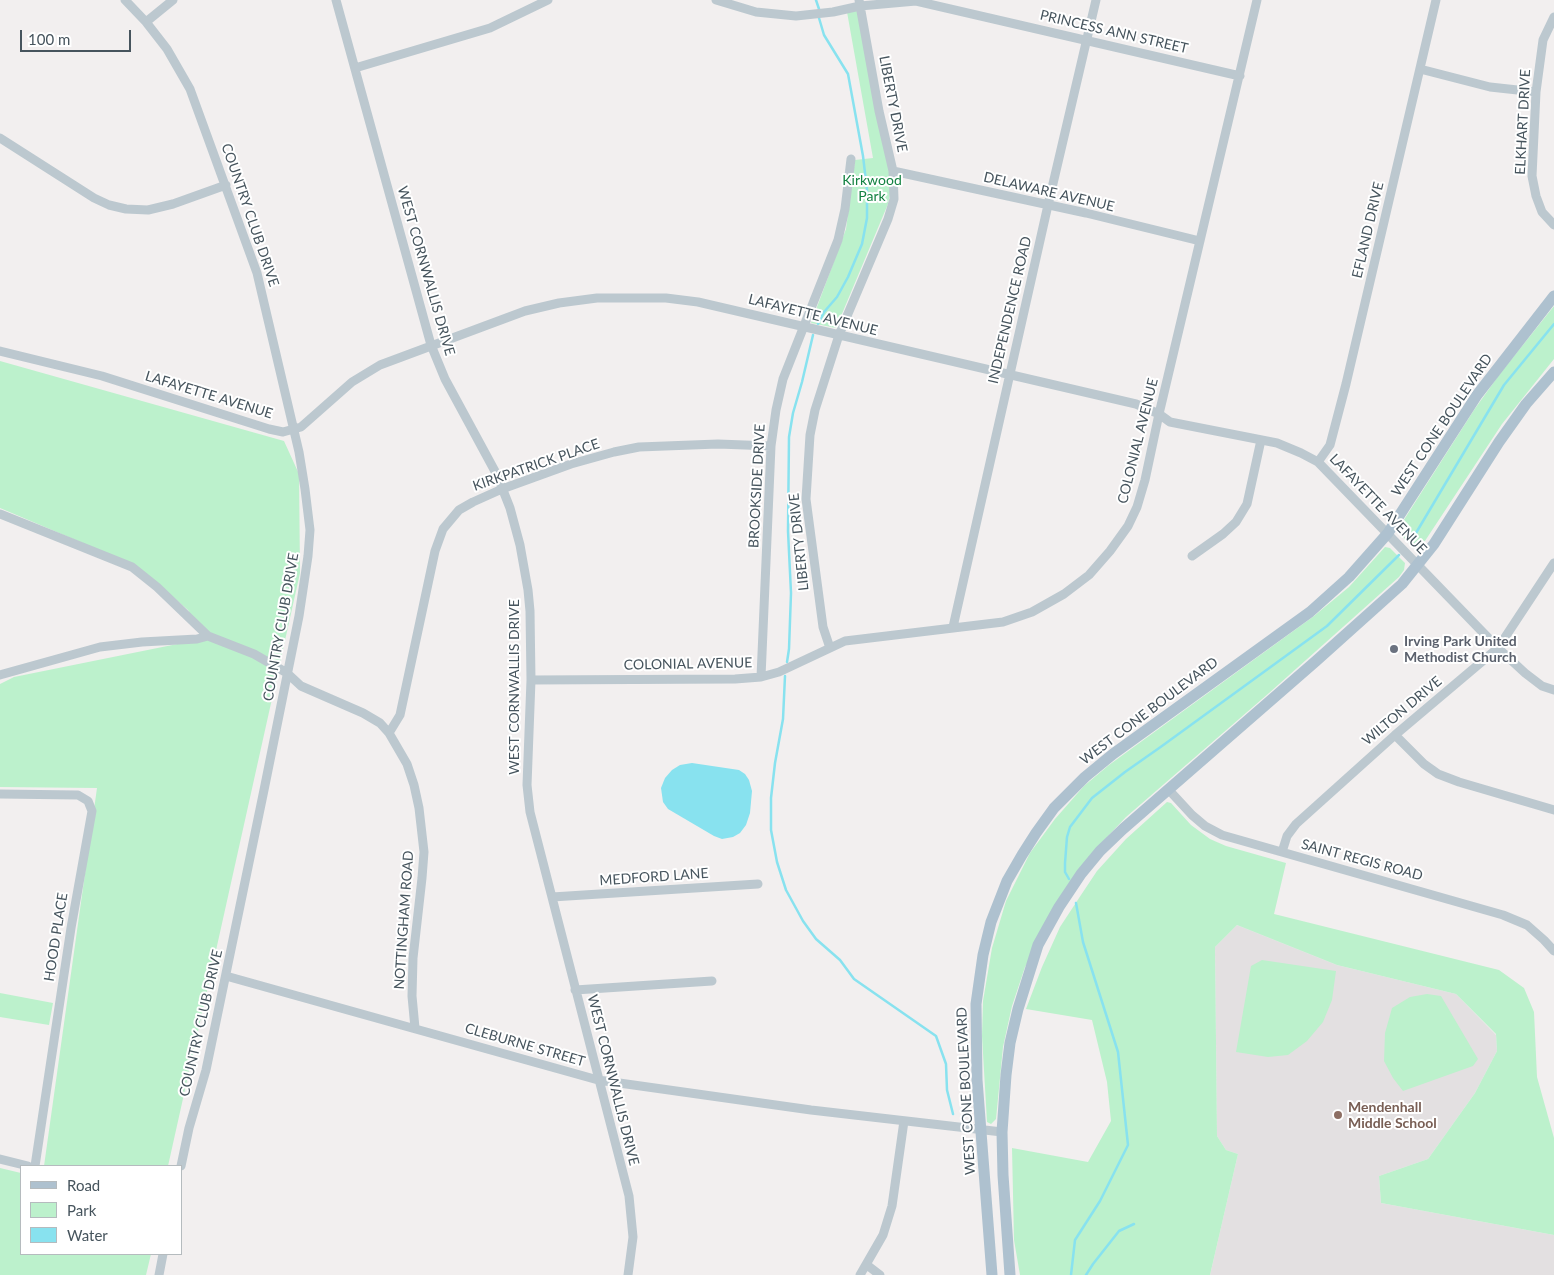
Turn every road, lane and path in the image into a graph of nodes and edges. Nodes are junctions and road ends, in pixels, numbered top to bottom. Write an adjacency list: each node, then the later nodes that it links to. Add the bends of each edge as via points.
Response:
1 (125, 0): 11 (street, COUNTRY CLUB DRIVE)
2 (173, 0): 11 (street)
3 (336, 0): 13 (street, WEST CORNWALLIS DRIVE)
4 (548, 0): 13 (street, via 490,28)
5 (716, 0): 9 (street, PRINCESS ANN STREET, via 782,16 833,12)
6 (1096, 0): 12 (street, INDEPENDENCE ROAD)
7 (1257, 0): 15 (street, COLONIAL AVENUE)
8 (1436, 0): 14 (street, EFLAND DRIVE)
9 (859, 3): 12 (street, PRINCESS ANN STREET, via 916,1); 19 (street, LIBERTY DRIVE)
10 (1554, 17): 16 (street, ELKHART DRIVE, via 1543,40)
11 (146, 22): 20 (street, COUNTRY CLUB DRIVE, via 167,49 190,89)
12 (1086, 40): 15 (street, PRINCESS ANN STREET); 21 (street, INDEPENDENCE ROAD)
13 (354, 68): 27 (street, WEST CORNWALLIS DRIVE)
14 (1420, 69): 16 (street, via 1490,87); 35 (street, EFLAND DRIVE, via 1330,445)
15 (1240, 76): 23 (street, COLONIAL AVENUE)
16 (1536, 92): 22 (street, ELKHART DRIVE, via 1532,176 1542,212)
17 (0, 138): 20 (street, via 94,198 126,209 148,210)
18 (851, 159): 25 (street, BROOKSIDE DRIVE, via 846,209 838,240)
19 (893, 171): 21 (street, DELAWARE AVENUE); 26 (street, LIBERTY DRIVE, via 894,199 888,219)
20 (226, 185): 32 (street, COUNTRY CLUB DRIVE, via 257,273)
21 (1048, 205): 23 (street, DELAWARE AVENUE); 30 (street, INDEPENDENCE ROAD)
22 (1554, 225)
23 (1200, 241): 31 (street, COLONIAL AVENUE)
24 (1554, 296): 38 (main road, WEST CONE BOULEVARD, via 1477,395)
25 (804, 326): 26 (street, LAFAYETTE AVENUE); 27 (street, LAFAYETTE AVENUE, via 698,302 664,298 597,298 525,311); 34 (street, BROOKSIDE DRIVE, via 783,380)
26 (839, 335): 30 (street, LAFAYETTE AVENUE); 44 (street, LIBERTY DRIVE, via 815,410 806,499 823,627)
27 (431, 345): 32 (street, LAFAYETTE AVENUE, via 380,365 352,382); 36 (street, WEST CORNWALLIS DRIVE)
28 (0, 351): 32 (street, LAFAYETTE AVENUE, via 102,376 269,429)
29 (1554, 372): 41 (main road, via 1499,442)
30 (1010, 375): 31 (street, LAFAYETTE AVENUE, via 1136,404); 42 (street, INDEPENDENCE ROAD)
31 (1159, 414): 33 (street, LAFAYETTE AVENUE, via 1170,422); 42 (street, COLONIAL AVENUE, via 1137,507 1110,552 1089,575 1032,612 1003,622)
32 (293, 430): 46 (street, COUNTRY CLUB DRIVE, via 310,530 303,589)
33 (1261, 440): 35 (street, LAFAYETTE AVENUE, via 1277,443); 39 (street, via 1247,504 1240,516 1223,534)
34 (771, 446): 36 (street, KIRKPATRICK PLACE, via 718,444 639,448 571,464); 48 (street, BROOKSIDE DRIVE)
35 (1318, 462): 38 (street, LAFAYETTE AVENUE)
36 (502, 489): 49 (street, WEST CORNWALLIS DRIVE, via 525,566 530,611); 51 (street, KIRKPATRICK PLACE, via 459,510 440,534 400,715)
37 (0, 514): 43 (street, NOTTINGHAM ROAD, via 132,567)
38 (1388, 533): 41 (street, LAFAYETTE AVENUE); 66 (main road, WEST CONE BOULEVARD, via 1349,577 1310,612 1085,777 1054,808 1036,833 998,902 978,981 975,1026)
39 (1192, 556)
40 (1554, 563): 45 (street, WILTON DRIVE)
41 (1418, 565): 45 (street, LAFAYETTE AVENUE); 53 (main road, via 1357,625)
42 (953, 627): 44 (street, COLONIAL AVENUE, via 845,641)
43 (208, 636): 46 (street, NOTTINGHAM ROAD, via 254,654); 47 (street, via 100,647)
44 (830, 648): 48 (street, COLONIAL AVENUE)
45 (1498, 648): 50 (street, LAFAYETTE AVENUE, via 1525,674); 52 (street, WILTON DRIVE)
46 (287, 672): 51 (street, NOTTINGHAM ROAD, via 301,686 363,713); 60 (street, COUNTRY CLUB DRIVE)
47 (0, 675)
48 (761, 677): 49 (street, COLONIAL AVENUE)
49 (531, 680): 58 (street, WEST CORNWALLIS DRIVE, via 528,799)
50 (1554, 690)
51 (389, 733): 63 (street, NOTTINGHAM ROAD, via 414,785 424,852 413,958)
52 (1395, 735): 55 (street, via 1438,774); 56 (street, WILTON DRIVE, via 1296,824 1287,836)
53 (1168, 789): 56 (street, SAINT REGIS ROAD, via 1205,826 1222,835); 67 (main road, via 1100,851 1081,874 1038,945 1010,1044)
54 (0, 794): 70 (street, HOOD PLACE, via 78,795 88,801 92,812)
55 (1554, 810)
56 (1282, 852): 59 (street, SAINT REGIS ROAD, via 1503,915 1527,925)
57 (758, 884): 58 (street, MEDFORD LANE)
58 (552, 897): 62 (street, WEST CORNWALLIS DRIVE)
59 (1554, 951)
60 (226, 976): 63 (street, CLEBURNE STREET); 71 (street, COUNTRY CLUB DRIVE)
61 (712, 981): 62 (street)
62 (575, 990): 64 (street, WEST CORNWALLIS DRIVE)
63 (415, 1028): 64 (street, CLEBURNE STREET)
64 (598, 1080): 65 (street, CLEBURNE STREET); 75 (street, WEST CORNWALLIS DRIVE, via 631,1208 633,1236)
65 (904, 1121): 66 (street, CLEBURNE STREET); 73 (street, via 892,1206 883,1235)
66 (980, 1129): 67 (street, CLEBURNE STREET); 78 (main road, WEST CONE BOULEVARD)
67 (1002, 1132): 79 (main road)
68 (0, 1159): 69 (street)
69 (24, 1165)
70 (35, 1165)
71 (181, 1165)
72 (163, 1255): 74 (street)
73 (867, 1265): 76 (street); 77 (street)
74 (159, 1275)
75 (628, 1275)
76 (860, 1275)
77 (880, 1275)
78 (992, 1275)
79 (1010, 1275)

